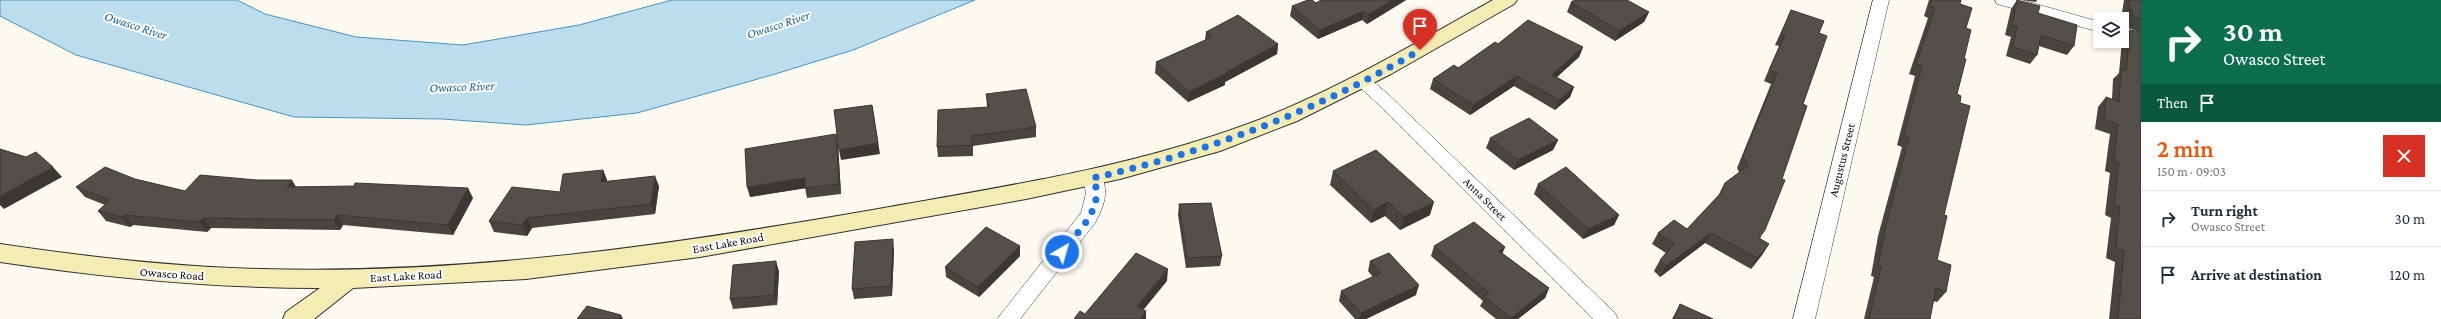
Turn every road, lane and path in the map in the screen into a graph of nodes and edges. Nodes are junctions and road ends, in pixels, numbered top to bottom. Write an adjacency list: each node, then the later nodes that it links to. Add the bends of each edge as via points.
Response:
1 (1507, 0): 7 (main road, East Lake Road)
2 (1881, 0): 14 (street, Augustus Street)
3 (2003, 0): 4 (street)
4 (2093, 25)
5 (2129, 35): 6 (street)
6 (2141, 38)
7 (1362, 81): 8 (main road, East Lake Road, via 1257,129 1169,159); 13 (street, Anna Street)
8 (1100, 176): 10 (main road, East Lake Road, via 702,248 590,263); 12 (street, via 1096,186 1097,200 1088,218)
9 (0, 253): 10 (main road, Owasco Road, via 59,264 161,274)
10 (346, 280): 11 (main road)
11 (295, 319)
12 (1008, 319)
13 (1607, 319)
14 (1804, 319)

